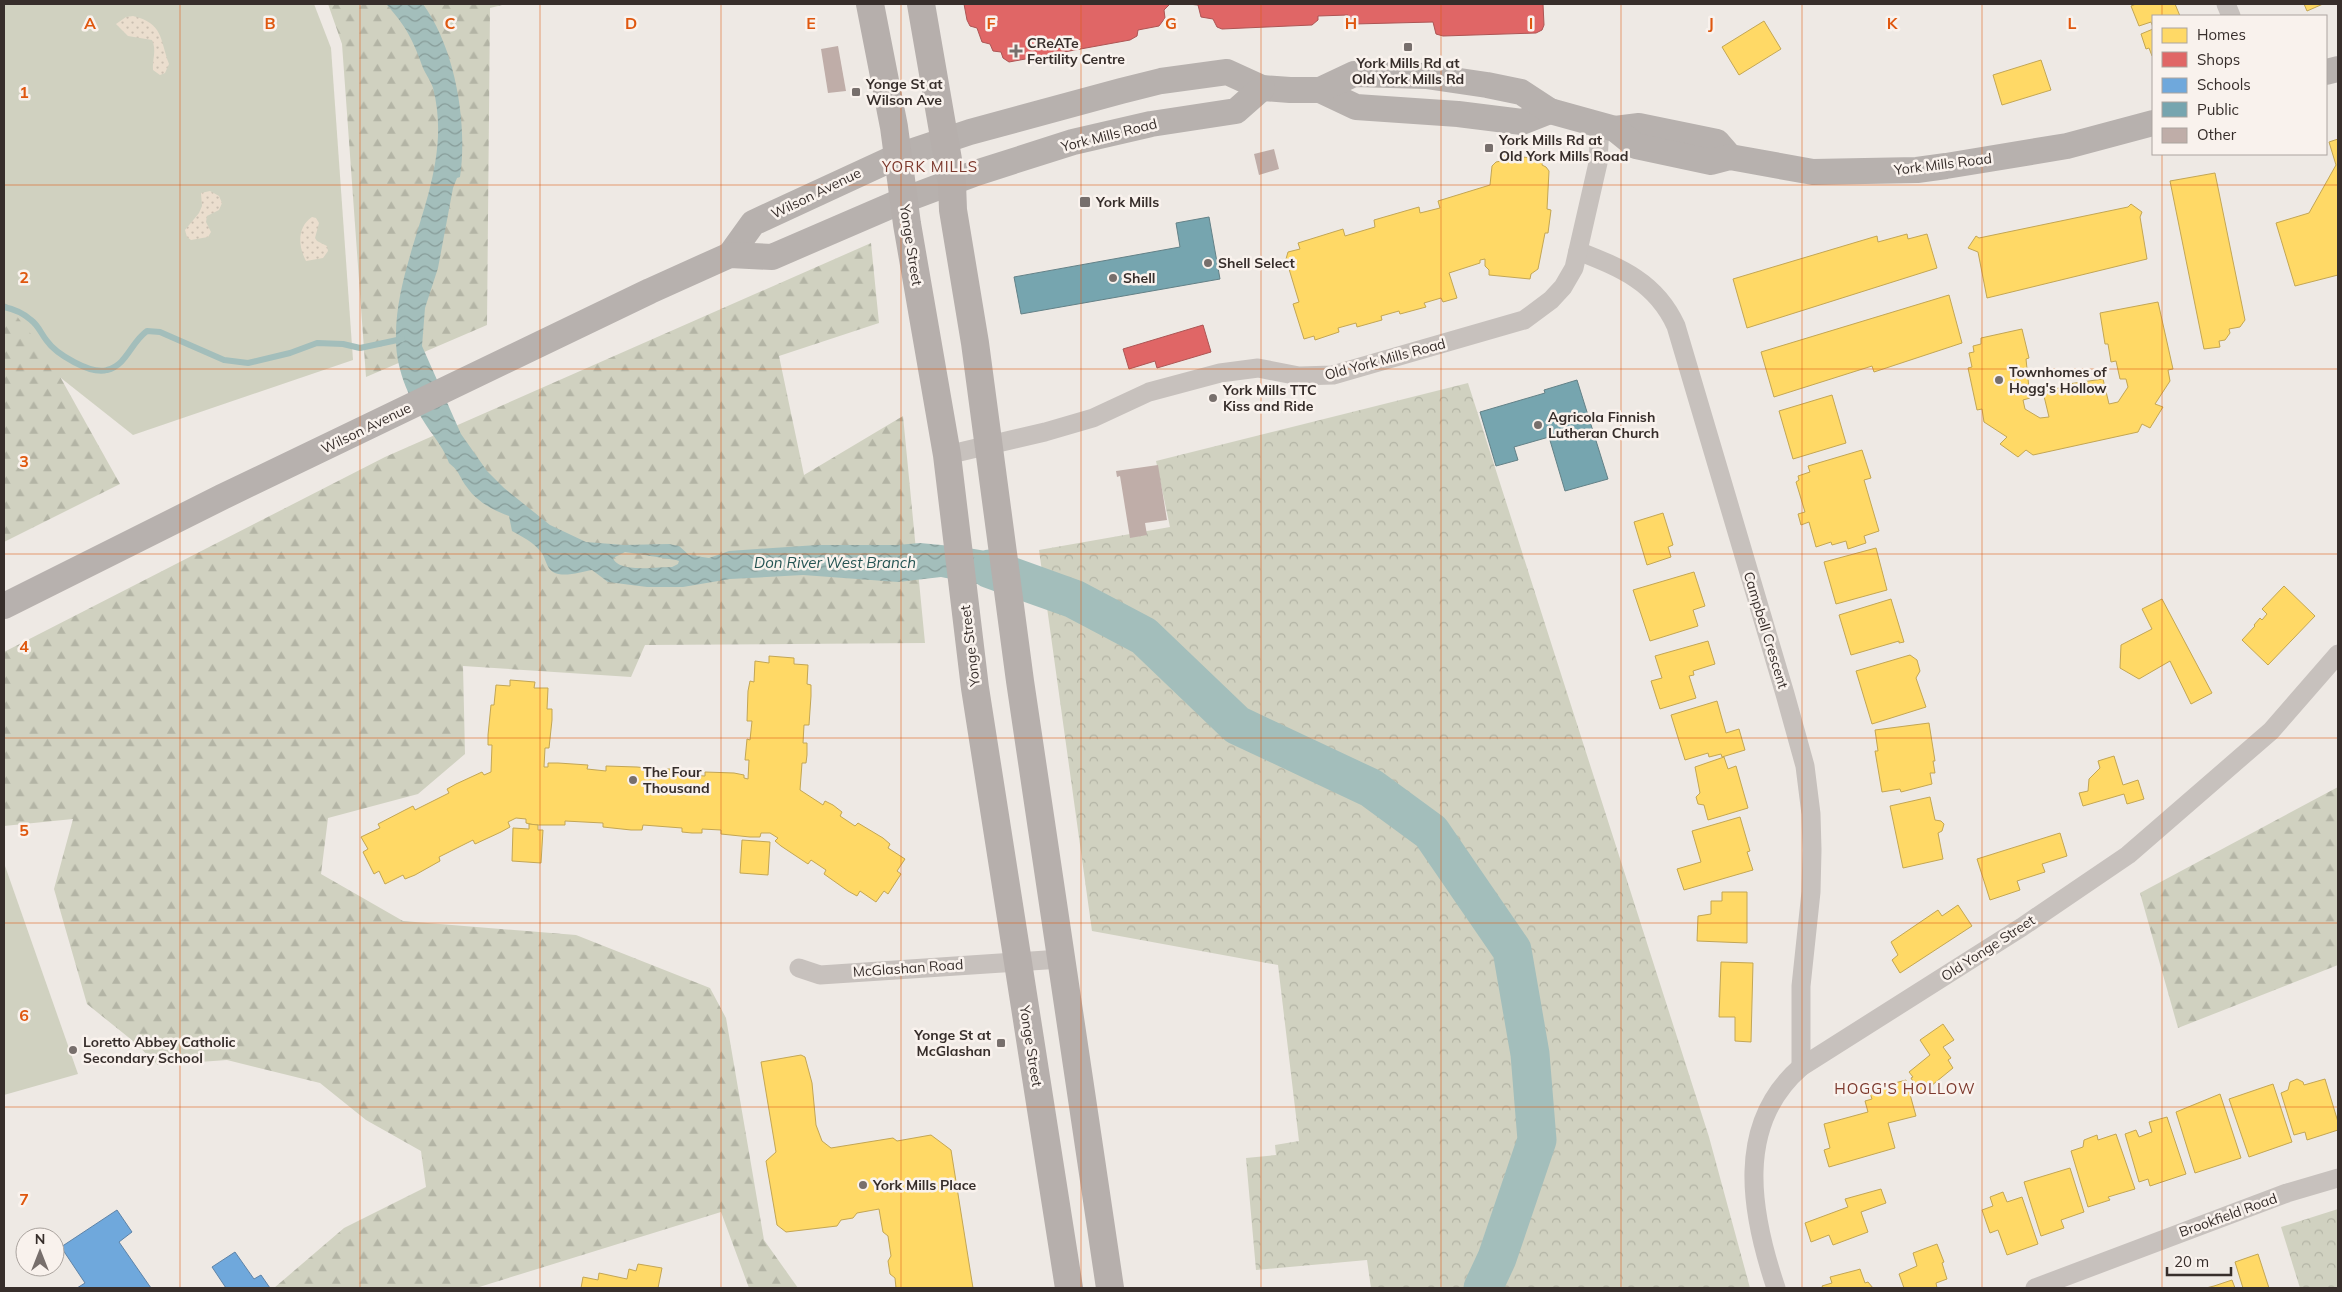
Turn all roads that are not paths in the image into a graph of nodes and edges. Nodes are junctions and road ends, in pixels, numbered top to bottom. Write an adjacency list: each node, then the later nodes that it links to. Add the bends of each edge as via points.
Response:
1 (870, 4): 9 (main road, Yonge Street)
2 (921, 4): 8 (main road)
3 (1262, 88): 4 (main road, York Mills Road); 8 (main road, York Mills Road, via 1227,72 1161,81); 10 (main road, York Mills Road, via 1236,111 1151,124 1073,142)
4 (1320, 90): 5 (main road, York Mills Road, via 1356,107 1522,122); 5 (main road, York Mills Road, via 1354,74 1426,76 1521,92)
5 (1550, 111): 7 (main road, York Mills Road)
6 (2152, 123): 7 (main road, York Mills Road, via 2067,146 1917,170 1813,172 1730,157 1711,162 1636,146)
7 (1607, 127): 12 (street, Old York Mills Road)
8 (945, 140): 9 (main road, Wilson Avenue); 10 (main road)
9 (898, 156): 11 (main road, Yonge Street); 13 (main road, Wilson Avenue, via 753,223)
10 (952, 183): 11 (main road, Wilson Avenue); 14 (main road, via 953,210)
11 (904, 200): 13 (main road, Wilson Avenue, via 772,257); 15 (main road, Yonge Street)
12 (1578, 251): 14 (street, Old York Mills Road, via 1570,276 1558,294 1532,316 1515,323 1333,375 1299,376 1258,368 1220,373 1149,392 1093,418); 21 (street, Campbell Crescent, via 1613,265 1645,284 1659,297 1676,326 1786,694 1805,766 1811,814 1811,892 1801,986)
13 (730, 255): 16 (main road, Wilson Avenue, via 222,497)
14 (989, 445): 15 (street, Old York Mills Road); 18 (main road)
15 (947, 455): 19 (main road, Yonge Street, via 975,688)
16 (4, 606)
17 (2338, 654): 21 (street, Old Yonge Street, via 2270,731 2128,855 2022,927)
18 (1061, 959): 19 (street, McGlashan Road); 24 (main road)
19 (1017, 960): 20 (street, McGlashan Road, via 820,974); 23 (main road, Yonge Street)
20 (799, 968)
21 (1801, 1067): 25 (street, Old Yonge Street, via 1776,1095 1764,1116 1754,1151 1759,1224)
22 (2338, 1178): 26 (street, Brookfield Road, via 2278,1196)
23 (1069, 1288)
24 (1110, 1288)
25 (1776, 1288)
26 (2035, 1288)

